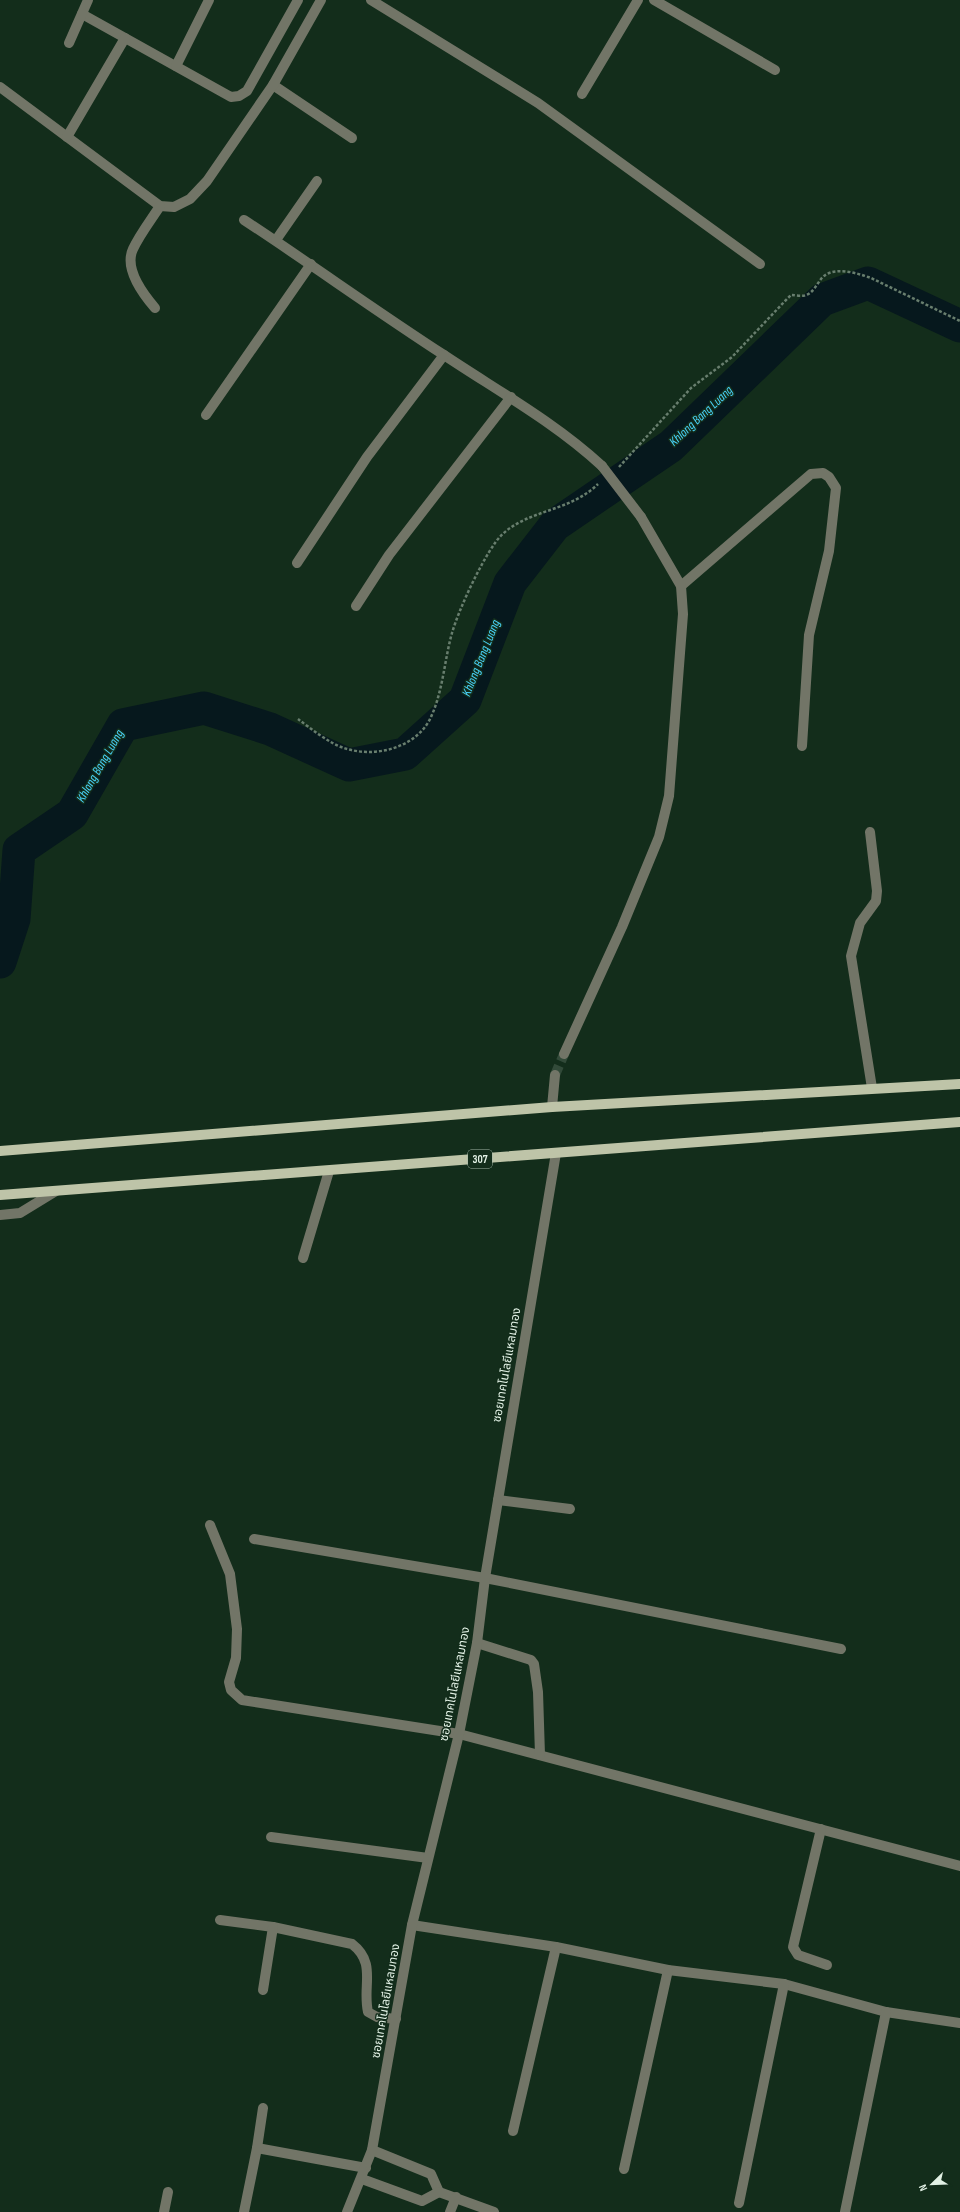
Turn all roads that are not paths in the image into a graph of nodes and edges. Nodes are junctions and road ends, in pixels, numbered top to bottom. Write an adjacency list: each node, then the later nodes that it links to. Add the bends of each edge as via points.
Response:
1 (88, 0): 8 (street)
2 (209, 0): 11 (street)
3 (298, 0): 11 (street, via 247,91 239,96 231,97)
4 (321, 0): 13 (street)
5 (371, 0): 23 (street, via 538,103)
6 (638, 0): 15 (street)
7 (654, 0): 12 (street)
8 (82, 14): 9 (street); 10 (street)
9 (125, 38): 11 (street); 16 (street)
10 (69, 43)
11 (176, 66)
12 (775, 70)
13 (274, 85): 17 (street); 19 (street, via 208,181 190,199 174,207)
14 (0, 87): 16 (street)
15 (582, 94)
16 (67, 137): 19 (street)
17 (352, 138)
18 (317, 181): 21 (street)
19 (160, 206): 24 (street, via 132,250 132,270 140,290)
20 (244, 220): 21 (street)
21 (276, 240): 22 (street)
22 (311, 264): 25 (street); 27 (street)
23 (760, 264)
24 (155, 308)
25 (444, 355): 26 (street); 28 (street, via 367,457)
26 (511, 397): 29 (street, bridge, via 575,441 602,466 641,517); 30 (street, via 388,555)
27 (206, 415)
28 (297, 563)
29 (681, 586): 31 (street, via 810,474 823,473 829,477 836,488 829,551 809,635); 33 (street, via 683,614 669,796 659,837)
30 (356, 606)
31 (802, 746)
32 (870, 832): 36 (street, via 876,901 860,923 852,956)
33 (564, 1054)
34 (555, 1075): 37 (street)
35 (960, 1084): 36 (main road)
36 (872, 1088): 37 (main road)
37 (552, 1107): 39 (main road)
38 (960, 1122): 40 (main road, 307)
39 (0, 1151)
40 (556, 1153): 41 (main road, 307); 46 (street, ซอยเทคโนโลยีแหลมทอง)
41 (329, 1171): 42 (main road, 307); 45 (street)
42 (56, 1192): 43 (main road, 307); 44 (street, via 20,1213)
43 (0, 1195)
44 (0, 1215)
45 (303, 1258)
46 (498, 1500): 47 (street); 50 (street, ซอยเทคโนโลยีแหลมทอง)
47 (570, 1509)
48 (210, 1525): 53 (street, via 230,1574 237,1629 236,1658 229,1682 236,1696 242,1700)
49 (254, 1539): 50 (street)
50 (485, 1578): 51 (street, ซอยเทคโนโลยีแหลมทอง); 52 (street)
51 (477, 1643): 53 (street, ซอยเทคโนโลยีแหลมทอง); 54 (street, via 531,1660 534,1664 538,1692)
52 (841, 1649)
53 (459, 1734): 54 (street); 57 (street, ซอยเทคโนโลยีแหลมทอง)
54 (540, 1756): 55 (street)
55 (821, 1829): 58 (street); 63 (street, via 793,1947 798,1955)
56 (271, 1837): 57 (street)
57 (428, 1858): 60 (street, ซอยเทคโนโลยีแหลมทอง)
58 (960, 1866)
59 (220, 1920): 61 (street)
60 (412, 1925): 62 (street); 68 (street, ซอยเทคโนโลยีแหลมทอง)
61 (273, 1927): 66 (street); 68 (street, via 352,1944 359,1949 368,1964 368,2012 377,2017)
62 (556, 1947): 64 (street); 71 (street)
63 (827, 1965)
64 (668, 1970): 65 (street); 75 (street)
65 (784, 1984): 67 (street); 80 (street)
66 (263, 1990)
67 (886, 2012): 69 (street); 86 (street)
68 (396, 2019): 73 (street, ซอยเทคโนโลยีแหลมทอง)
69 (960, 2023)
70 (263, 2108): 72 (street)
71 (513, 2131)
72 (257, 2148): 74 (street); 82 (street)
73 (372, 2150): 74 (street, ซอยเทคโนโลยีแหลมทอง); 78 (street, via 431,2174)
74 (366, 2168): 76 (street, ซอยเทคโนโลยีแหลมทอง)
75 (624, 2169)
76 (362, 2179): 78 (street, via 422,2200); 83 (street, ซอยเทคโนโลยีแหลมทอง)
77 (168, 2192): 81 (street)
78 (439, 2192): 79 (street)
79 (456, 2197): 84 (street); 85 (street)
80 (739, 2203)
81 (164, 2212)
82 (244, 2212)
83 (347, 2212)
84 (450, 2212)
85 (494, 2212)
86 (844, 2212)

